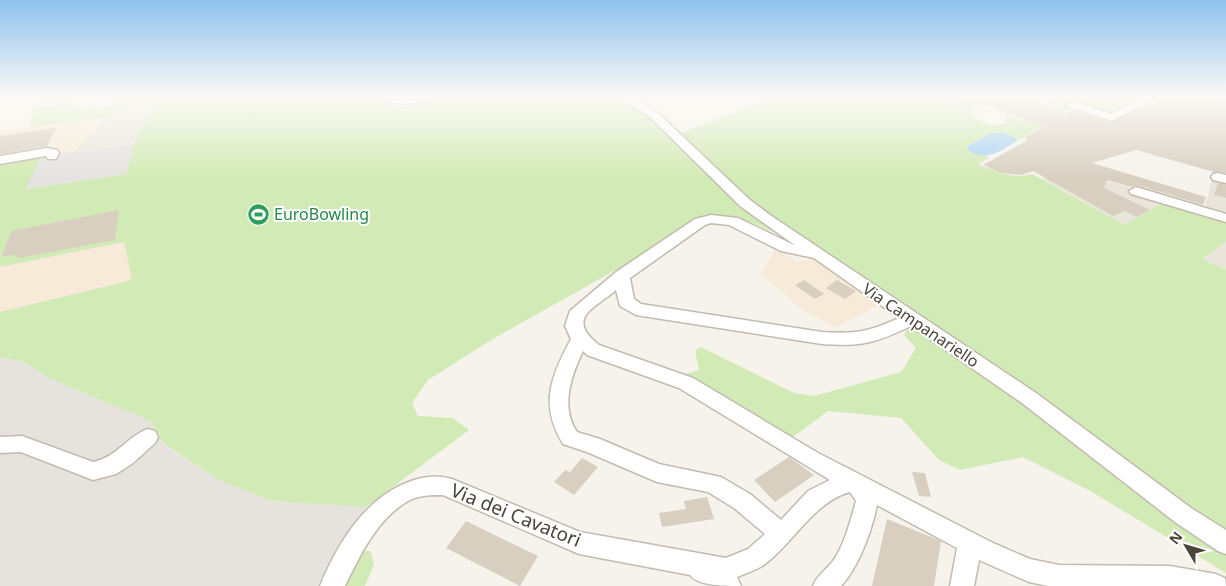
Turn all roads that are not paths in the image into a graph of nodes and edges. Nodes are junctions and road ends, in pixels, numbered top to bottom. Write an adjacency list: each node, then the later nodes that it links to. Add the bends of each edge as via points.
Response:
1 (664, 124): 6 (street, Via Campanariello, via 745,203)
2 (52, 156): 3 (lane, via 54,153 47,152)
3 (0, 160)
4 (1136, 191): 5 (street)
5 (1226, 218)
6 (816, 254): 7 (street, via 783,247 753,228 711,218 700,222); 8 (street, Via Campanariello)
7 (622, 276): 8 (street, via 626,302 636,309 812,336 852,340 877,335); 9 (street, via 576,315 574,326)
8 (911, 319): 14 (street, Via Campanariello, via 1029,398 1183,515)
9 (580, 340): 12 (street, via 593,350 686,383); 13 (street, via 567,363 558,392 560,418 570,438 657,473 713,484 742,502)
10 (148, 436): 11 (street, via 126,458 108,468 93,471 22,444)
11 (0, 445)
12 (855, 482): 13 (street, via 838,486 816,498); 15 (street); 20 (street, via 867,499 862,522 842,568)
13 (781, 534): 16 (street, via 756,557 727,570)
14 (1226, 543)
15 (970, 544): 17 (street, via 1029,570 1059,577 1170,578); 21 (street)
16 (688, 564): 18 (street, Via dei Cavatori, via 580,543 444,486 420,487 399,496 372,519 356,540); 19 (street)
17 (1191, 584): 22 (street)
18 (332, 586)
19 (729, 586)
20 (825, 586)
21 (962, 586)
22 (1216, 586)

